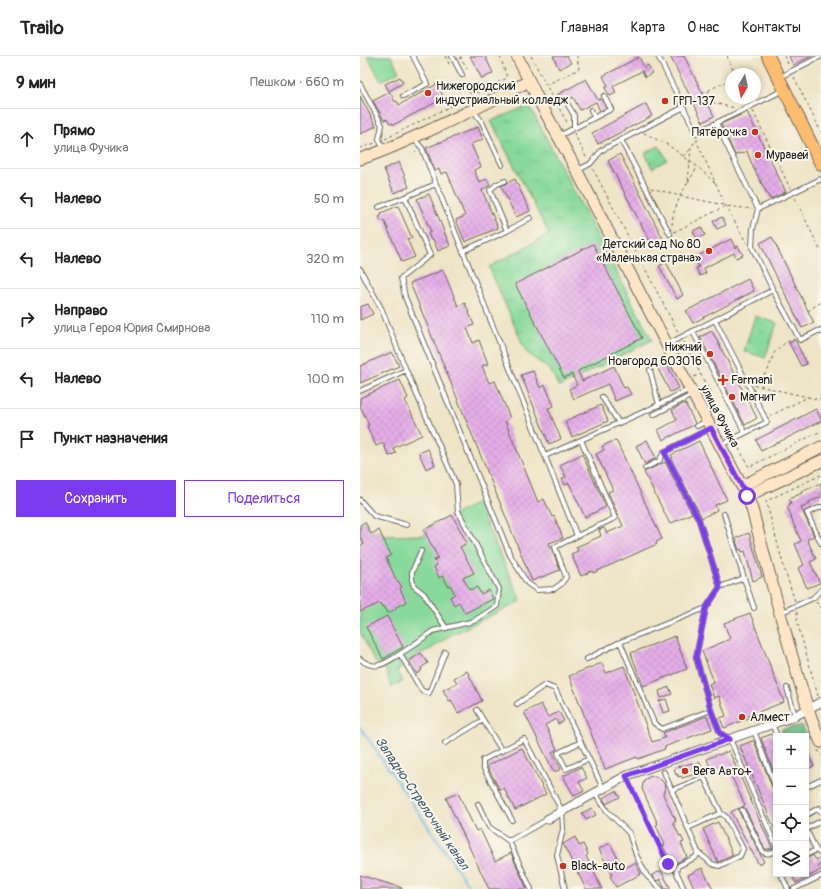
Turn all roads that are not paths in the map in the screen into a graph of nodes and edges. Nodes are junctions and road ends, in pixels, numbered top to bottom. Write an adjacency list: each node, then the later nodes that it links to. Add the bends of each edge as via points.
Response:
1 (413, 56): 12 (lane, via 427,84)
2 (452, 56): 7 (lane)
3 (517, 56): 9 (street, улица Фучика)
4 (658, 56): 15 (lane)
5 (768, 56): 8 (main road)
6 (821, 56): 8 (lane)
7 (462, 75)
8 (779, 77): 11 (main road)
9 (529, 81): 16 (street); 21 (street, улица Фучика)
10 (360, 84): 24 (lane, via 382,125)
11 (785, 90): 19 (lane); 26 (main road)
12 (403, 96)
13 (604, 96): 18 (lane, via 611,109)
14 (568, 105): 20 (lane, via 574,115)
15 (684, 107): 19 (lane, via 696,132); 23 (lane)
16 (473, 109): 22 (street); 27 (lane, via 482,122)
17 (591, 110): 18 (lane)
18 (594, 118): 20 (lane)
19 (716, 123): 34 (lane)
20 (573, 129): 21 (lane)
21 (558, 136): 28 (street, улица Фучика)
22 (413, 138): 24 (street); 31 (lane, via 422,148)
23 (621, 140): 28 (lane, via 602,150 590,164); 37 (lane)
24 (382, 146): 25 (street)
25 (360, 159)
26 (821, 164)
27 (502, 165)
28 (577, 171): 44 (street, улица Фучика)
29 (821, 179): 34 (lane)
30 (505, 181): 36 (lane, via 490,190)
31 (436, 184): 32 (lane); 38 (lane)
32 (405, 197): 33 (lane); 68 (lane, via 430,255 401,278 406,297 510,555 527,584 537,590 554,589 561,584 566,577 555,547)
33 (379, 207)
34 (758, 209): 40 (lane, via 752,247)
35 (530, 218): 36 (lane)
36 (507, 231): 38 (lane)
37 (670, 234)
38 (463, 251): 60 (lane)
39 (360, 270): 45 (lane, via 382,310)
40 (772, 290): 41 (lane); 43 (lane, via 800,340 820,330)
41 (715, 320): 42 (lane); 55 (lane, via 767,422)
42 (692, 332): 44 (lane); 55 (lane)
43 (821, 332)
44 (667, 345): 48 (street, улица Фучика)
45 (406, 370): 47 (lane); 77 (lane, via 456,484 458,511 499,589 497,606 474,621)
46 (650, 370): 50 (lane)
47 (360, 391)
48 (692, 392): 50 (lane); 51 (lane); 53 (street, улица Фучика)
49 (602, 396): 52 (lane)
50 (659, 404): 52 (lane)
51 (653, 415)
52 (619, 423): 56 (lane)
53 (709, 424): 54 (lane); 57 (street, улица Фучика); 59 (lane)
54 (697, 426)
55 (744, 433): 57 (lane)
56 (581, 440): 60 (lane); 68 (lane, via 615,518)
57 (720, 445): 63 (street, улица Фучика)
58 (821, 447): 63 (street)
59 (664, 452): 62 (lane, via 659,461); 72 (lane, via 699,520)
60 (545, 456): 68 (lane)
61 (821, 461): 63 (street)
62 (645, 468)
63 (745, 491): 76 (street, улица Фучика)
64 (360, 500): 67 (lane, via 374,516)
65 (821, 507): 69 (lane, via 807,513)
66 (724, 514): 71 (lane)
67 (407, 525)
68 (577, 536)
69 (821, 543)
70 (421, 551): 77 (lane, via 412,572 412,580)
71 (744, 578): 72 (lane); 75 (lane)
72 (720, 587): 74 (lane)
73 (821, 590): 76 (lane, via 813,598)
74 (706, 608): 78 (lane); 88 (lane, via 696,657)
75 (754, 608)
76 (780, 612): 86 (street, улица Фучика)
77 (446, 628): 80 (lane, via 433,631)
78 (620, 642): 82 (lane); 88 (lane, via 654,723 662,729)
79 (445, 652): 80 (lane, via 429,693 422,691)
80 (400, 654): 81 (lane, via 376,666)
81 (360, 659)
82 (587, 659)
83 (787, 688): 89 (lane)
84 (821, 702): 86 (street)
85 (517, 704): 95 (lane, via 545,685 555,689)
86 (807, 709): 89 (street); 96 (street, улица Фучика)
87 (478, 710): 90 (lane)
88 (711, 710): 94 (lane, via 720,733)
89 (795, 716): 91 (street)
90 (483, 720): 97 (lane); 98 (lane)
91 (772, 724): 92 (street); 93 (lane)
92 (754, 730): 94 (street); 103 (lane)
93 (776, 733)
94 (730, 739): 106 (street, via 626,776); 121 (lane)
95 (581, 742): 99 (lane); 99 (lane, via 558,753 566,769)
96 (821, 742)
97 (445, 743)
98 (502, 751): 110 (lane, via 524,739); 115 (lane, via 483,760 483,767)
99 (589, 759): 106 (lane)
100 (698, 765): 102 (lane)
101 (664, 772): 107 (lane)
102 (704, 777): 107 (lane); 112 (lane)
103 (773, 780)
104 (821, 780): 105 (lane)
105 (809, 785)
106 (599, 790): 110 (street); 131 (lane, via 607,811 629,833 636,855 647,876)
107 (672, 790): 118 (lane)
108 (478, 804): 120 (lane, via 489,827)
109 (742, 810): 124 (lane, via 763,852)
110 (562, 811): 114 (street); 130 (lane, via 563,828 557,855)
111 (821, 812): 113 (lane, via 819,808)
112 (721, 813): 118 (lane); 123 (lane, via 726,817 743,849 740,856 719,866 712,864)
113 (809, 813)
114 (548, 819): 120 (lane)
115 (512, 820)
116 (821, 821): 117 (lane)
117 (809, 827)
118 (688, 828): 123 (lane)
119 (809, 835): 122 (lane)
120 (509, 841): 129 (lane)
121 (773, 841)
122 (816, 850): 125 (lane); 126 (lane)
123 (698, 852): 132 (lane, via 696,857 678,866 676,871)
124 (773, 852)
125 (809, 854)
126 (821, 854)
127 (821, 876): 134 (lane)
128 (782, 877): 133 (lane)
129 (532, 889)
130 (565, 889)
131 (661, 889)
132 (684, 889)
133 (788, 889)
134 (794, 889)

